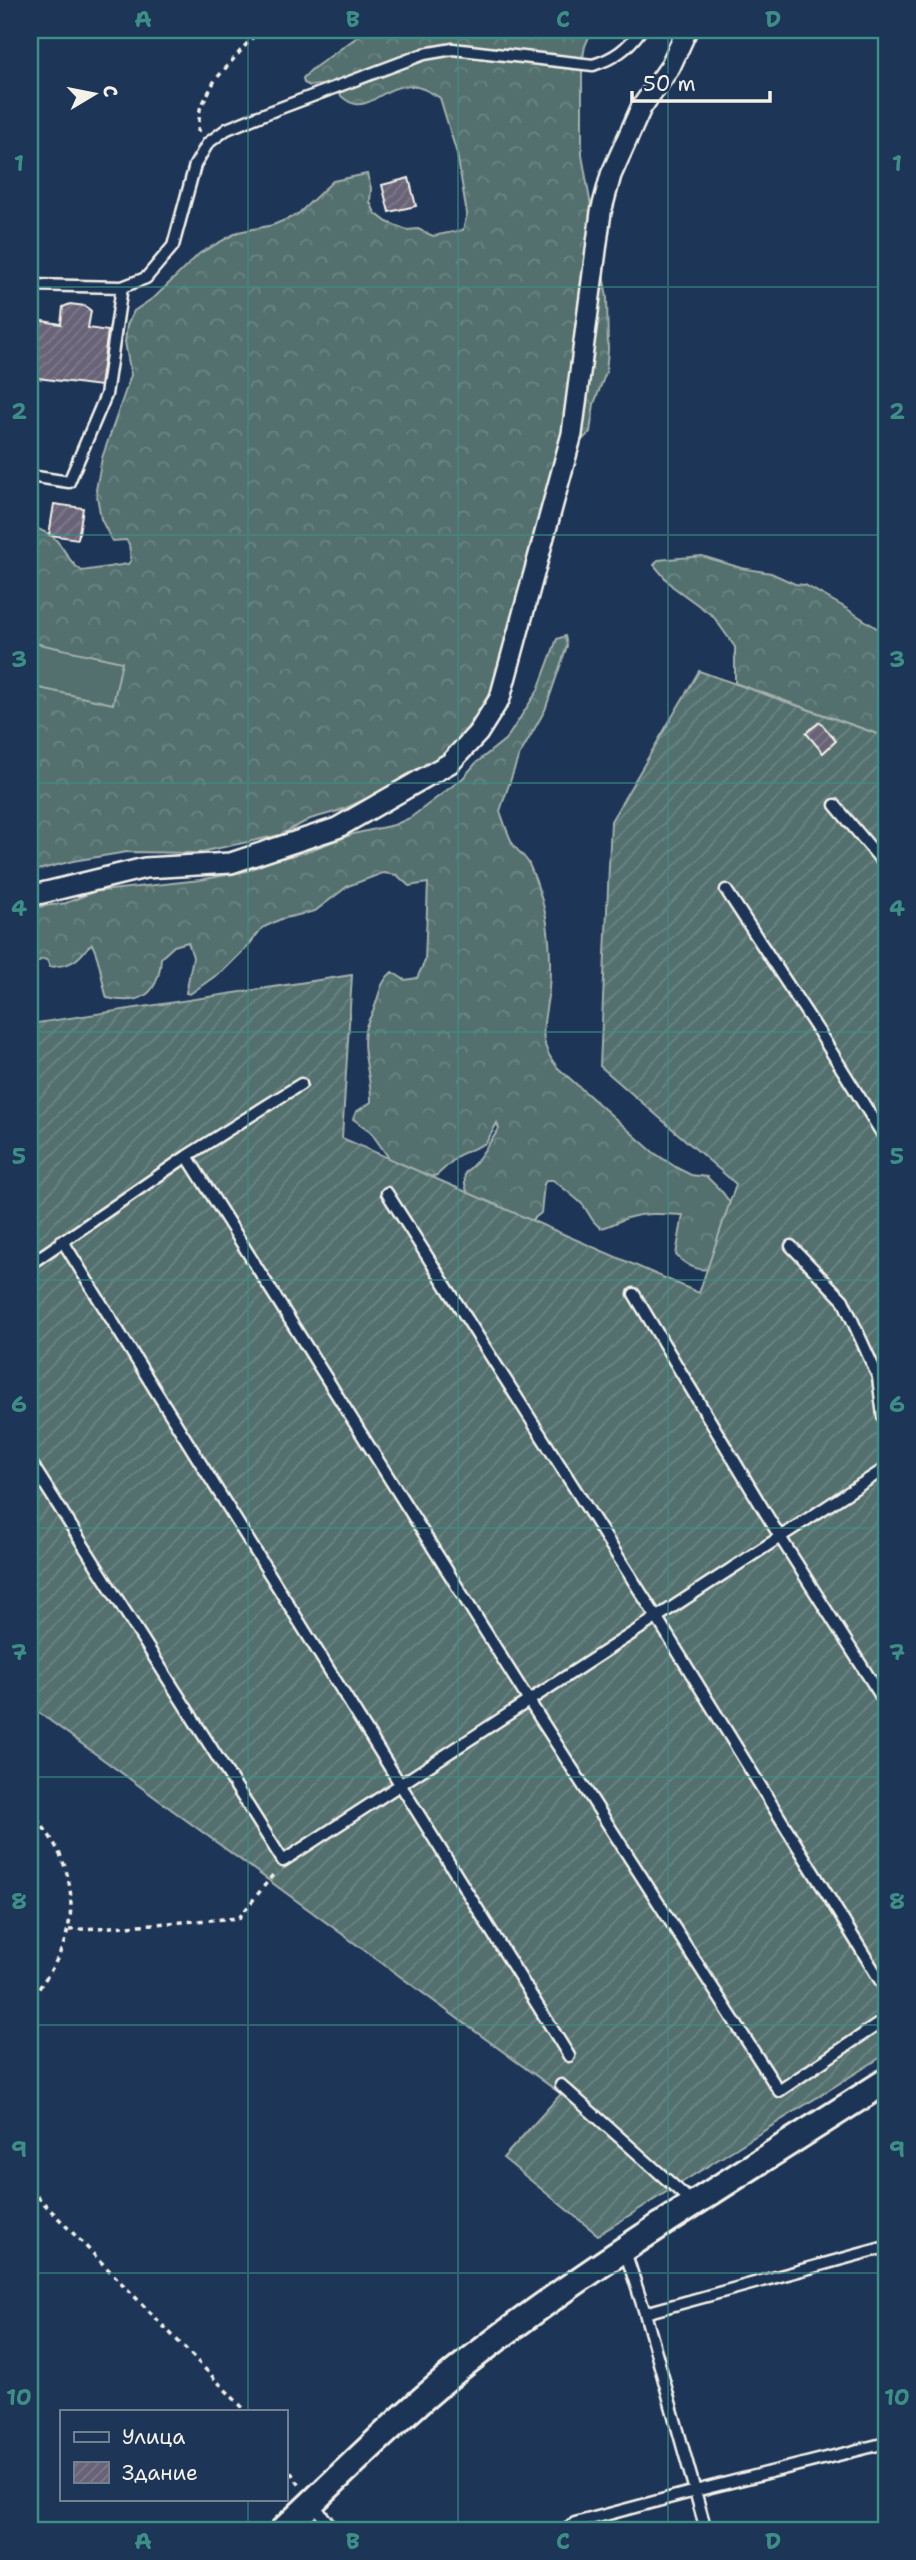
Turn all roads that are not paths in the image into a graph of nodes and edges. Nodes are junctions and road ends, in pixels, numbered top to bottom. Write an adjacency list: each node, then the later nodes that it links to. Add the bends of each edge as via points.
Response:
1 (641, 30): 4 (lane, via 612,59 593,65 453,49 424,54 227,129 208,143 195,166 173,246 146,278)
2 (687, 30): 9 (street, via 670,67 641,108 611,175 601,212 572,434 500,698 478,733 450,763 337,828 231,863 145,867)
3 (30, 285): 4 (lane)
4 (122, 288): 5 (lane, via 106,395 69,482)
5 (30, 475)
6 (835, 806): 7 (lane)
7 (886, 866)
8 (726, 891): 11 (lane)
9 (30, 896)
10 (301, 1084): 12 (lane)
11 (886, 1140)
12 (187, 1156): 14 (lane); 23 (lane)
13 (387, 1193): 22 (lane)
14 (62, 1240): 16 (lane); 25 (lane)
15 (791, 1246): 18 (lane, via 843,1300 878,1377)
16 (30, 1264)
17 (634, 1294): 21 (lane)
18 (886, 1421)
19 (30, 1461): 25 (lane, via 284,1861)
20 (886, 1468): 21 (lane)
21 (780, 1537): 22 (lane); 24 (lane)
22 (657, 1618): 23 (lane); 26 (lane)
23 (529, 1701): 25 (lane); 27 (lane, via 779,2091)
24 (886, 1704)
25 (402, 1784): 28 (lane)
26 (886, 1990)
27 (886, 2019)
28 (569, 2056)
29 (886, 2081): 31 (street)
30 (561, 2085): 31 (lane)
31 (694, 2205): 33 (street)
32 (886, 2247): 34 (lane)
33 (625, 2251): 34 (lane); 37 (street, via 479,2353 398,2420)
34 (645, 2313): 36 (lane)
35 (886, 2443): 36 (lane)
36 (695, 2491): 40 (lane, via 575,2523); 41 (lane)
37 (312, 2503): 38 (street); 39 (lane)
38 (283, 2530)
39 (334, 2530)
40 (566, 2530)
41 (706, 2530)

